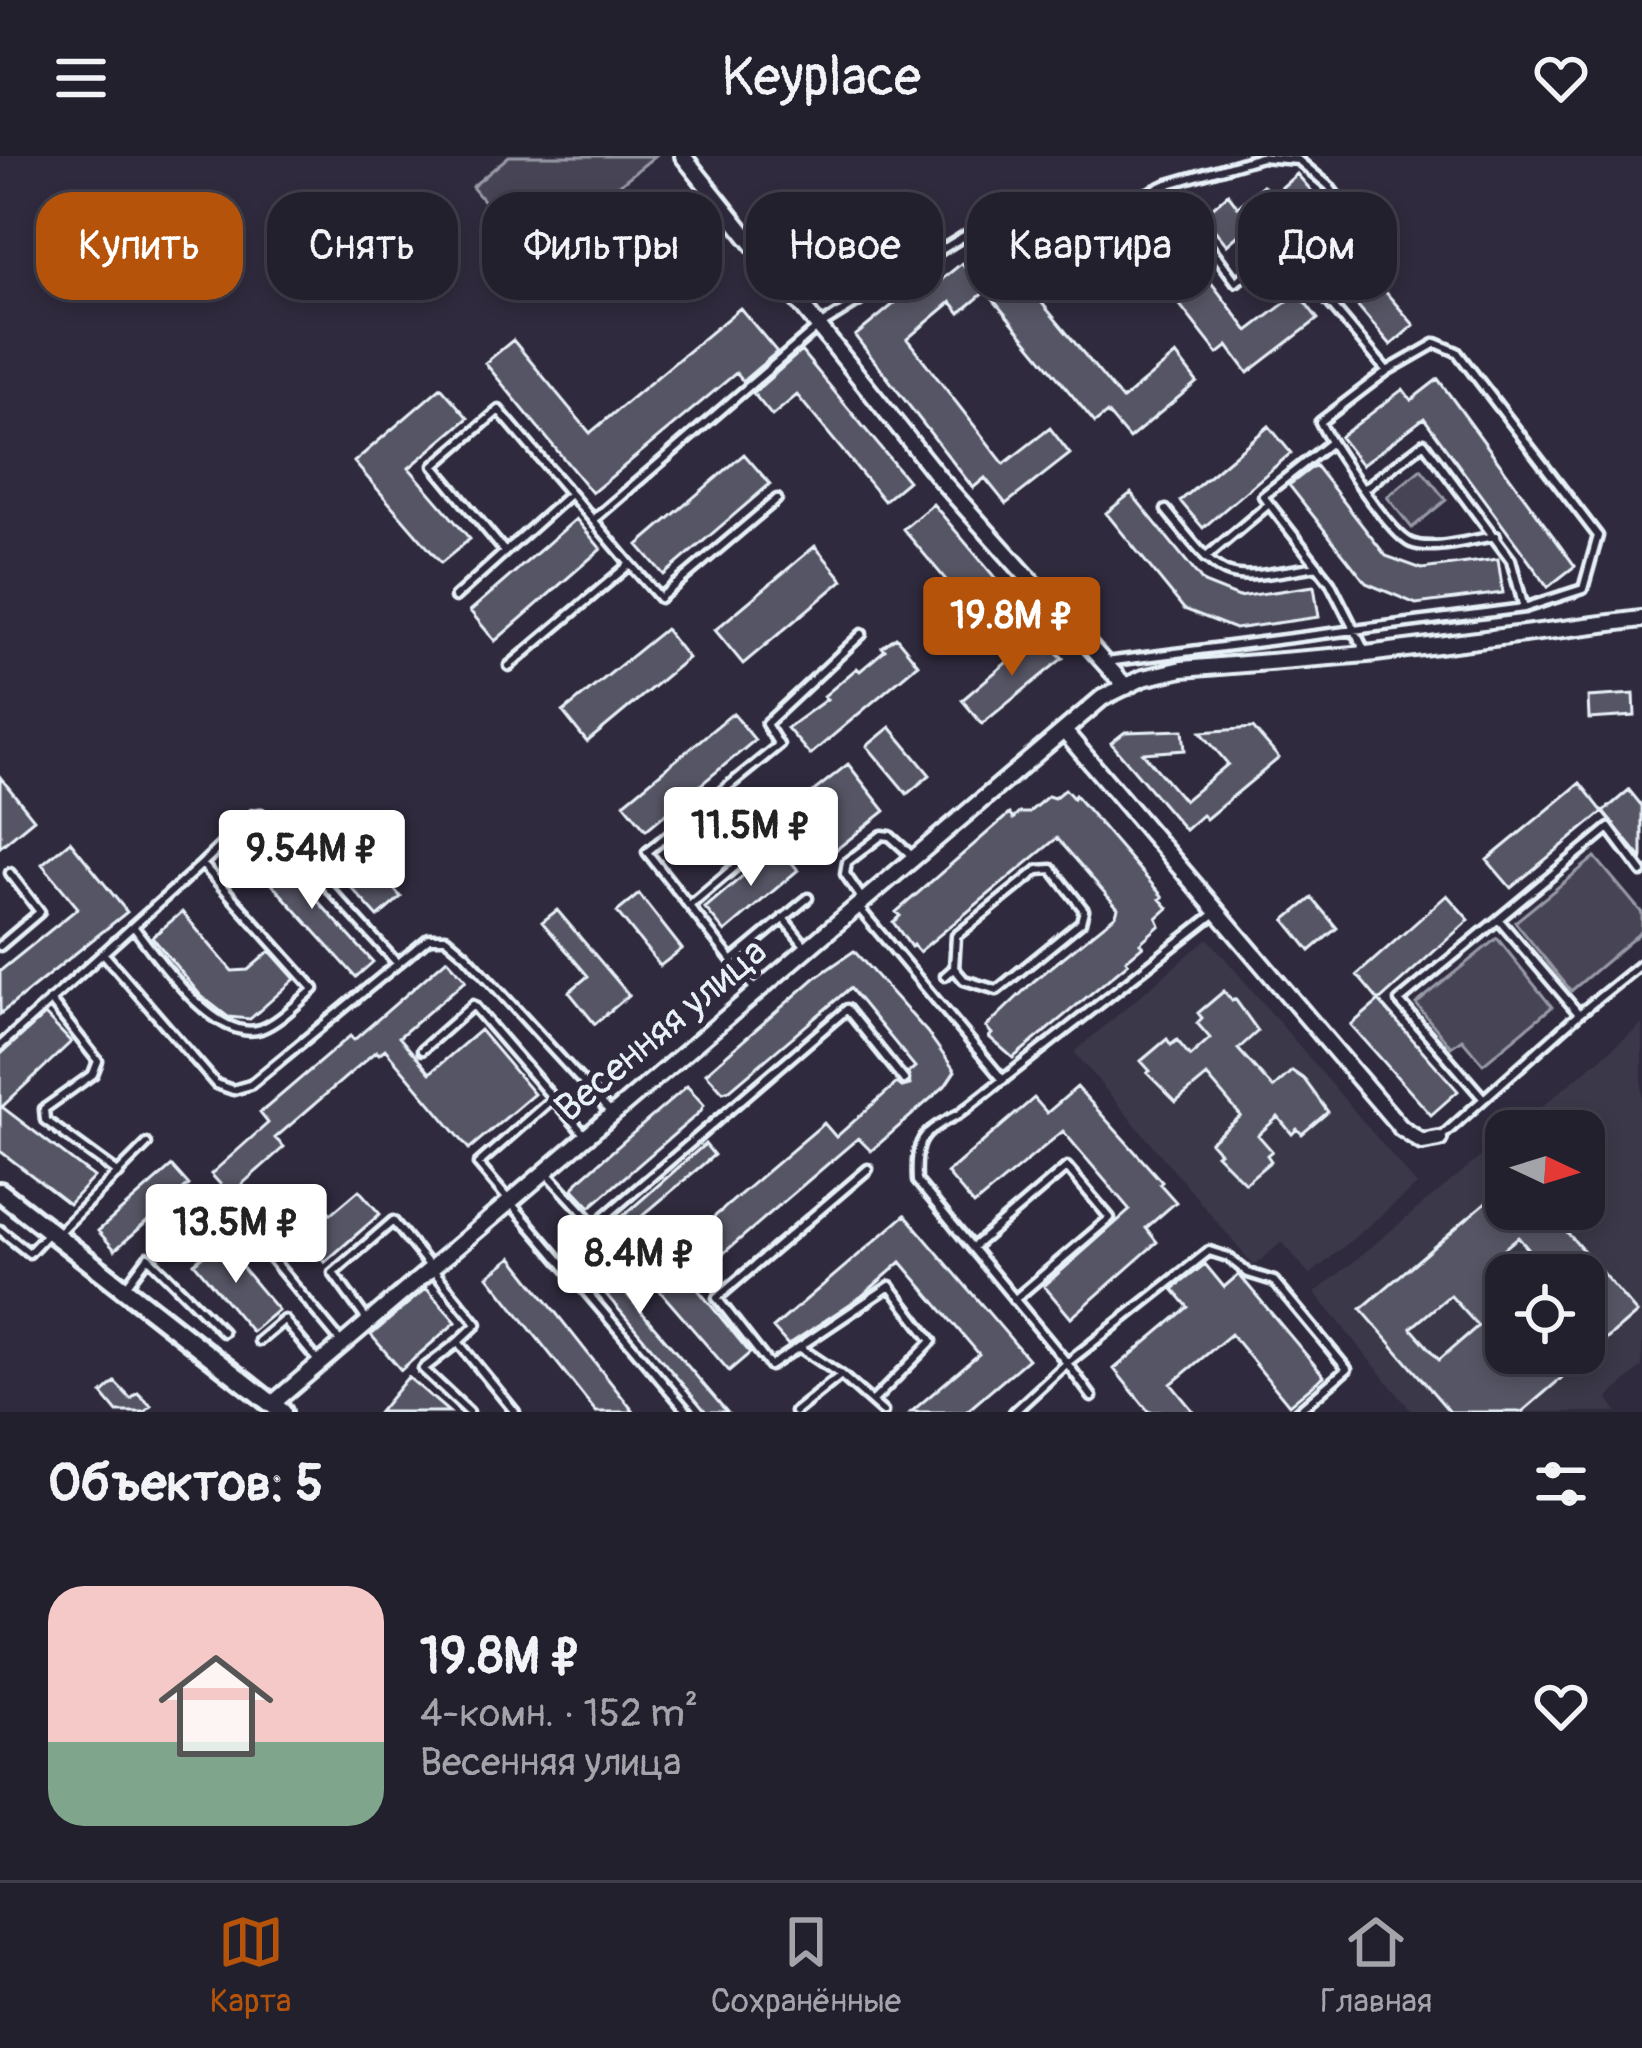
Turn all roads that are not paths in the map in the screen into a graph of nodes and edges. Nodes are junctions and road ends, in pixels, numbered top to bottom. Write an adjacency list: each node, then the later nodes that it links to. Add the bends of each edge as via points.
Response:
1 (682, 156): 4 (street)
2 (1166, 185): 3 (lane, via 1261,158 1298,160); 4 (lane, via 1052,227 964,236); 5 (lane, via 1236,282 1280,244)
3 (1333, 192)
4 (818, 326): 12 (lane); 24 (street)
5 (1387, 371): 6 (lane, via 1320,422); 19 (lane, via 1436,343 1457,352 1598,536 1583,590)
6 (1330, 443): 7 (lane); 10 (lane, via 1263,496)
7 (1364, 489): 13 (lane, via 1406,541); 13 (lane, via 1424,443)
8 (570, 494): 12 (lane); 14 (lane); 14 (lane, via 499,410 434,466)
9 (777, 499): 16 (lane, via 660,598)
10 (1269, 504): 15 (lane); 17 (lane)
11 (1166, 509): 15 (lane)
12 (593, 520): 16 (lane)
13 (1496, 536): 19 (lane)
14 (505, 552): 18 (lane)
15 (1205, 558): 17 (lane, via 1238,578)
16 (630, 564): 25 (lane)
17 (1318, 566): 21 (lane)
18 (455, 597)
19 (1524, 608): 21 (lane)
20 (1642, 619): 23 (street, Весенняя улица)
21 (1355, 630): 23 (lane); 24 (lane)
22 (862, 634): 35 (lane, via 766,724 779,745 647,852)
23 (1367, 654): 26 (street, Весенняя улица, via 1182,669)
24 (1102, 663): 26 (street)
25 (508, 666)
26 (1126, 687): 27 (street, Весенняя улица)
27 (1064, 731): 29 (street, Весенняя улица); 36 (street)
28 (756, 849): 35 (lane)
29 (914, 858): 34 (street, Весенняя улица); 34 (lane, via 882,835 847,862)
30 (202, 864): 39 (lane); 39 (lane, via 314,989 267,1027 243,1031 203,1009); 44 (lane, via 261,814)
31 (1642, 872): 38 (lane, via 1609,828)
32 (10, 873): 40 (lane, via 40,913)
33 (808, 898): 37 (lane)
34 (861, 903): 41 (street, Весенняя улица); 56 (lane)
35 (689, 906): 43 (lane)
36 (1217, 911): 56 (lane); 61 (street, via 1401,1128 1422,1142)
37 (783, 918): 41 (lane); 43 (lane)
38 (1498, 920): 52 (lane); 57 (lane, via 1399,1000)
39 (133, 926): 42 (lane)
40 (0, 946)
41 (807, 949): 50 (street, Весенняя улица)
42 (103, 953): 44 (lane, via 216,1084 233,1090 250,1085); 51 (lane)
43 (732, 961): 50 (lane)
44 (397, 963): 59 (lane, via 429,938 446,938)
45 (1642, 963): 52 (lane)
46 (955, 968): 47 (lane); 48 (lane); 48 (lane, via 956,936 1038,871 1052,869 1084,910 1081,922 998,990)
47 (945, 976)
48 (964, 980): 49 (lane)
49 (954, 987)
50 (756, 992): 59 (street, Весенняя улица)
51 (50, 1000): 53 (lane); 65 (lane, via 98,1061 93,1074 44,1108 45,1120)
52 (1579, 1014): 57 (lane)
53 (0, 1046)
54 (422, 1051): 58 (lane, via 473,1005)
55 (904, 1080): 64 (lane, via 847,1010 595,1226)
56 (1003, 1080): 71 (lane, via 928,1129 916,1152 917,1181)
57 (1483, 1098): 61 (lane)
58 (553, 1099): 60 (lane); 67 (lane, via 478,1164)
59 (613, 1114): 60 (street, Весенняя улица)
60 (586, 1137): 64 (street, Весенняя улица)
61 (1439, 1139)
62 (147, 1144): 65 (lane)
63 (868, 1169): 80 (lane, via 717,1298 770,1366)
64 (546, 1171): 67 (street, Весенняя улица)
65 (118, 1174): 70 (lane)
66 (0, 1193): 70 (street)
67 (510, 1202): 72 (street, Весенняя улица); 89 (lane)
68 (242, 1223): 79 (lane)
69 (0, 1230): 70 (lane, via 29,1253)
70 (52, 1234): 73 (street)
71 (972, 1248): 74 (lane); 74 (lane, via 1067,1167 1110,1218)
72 (434, 1267): 75 (street, Весенняя улица); 75 (lane, via 393,1222 363,1247 333,1273); 78 (lane, via 477,1324)
73 (125, 1288): 76 (lane, via 148,1257); 86 (street)
74 (1015, 1300): 81 (lane)
75 (369, 1322): 79 (street, Весенняя улица)
76 (224, 1331)
77 (259, 1341): 82 (lane, via 284,1320)
78 (458, 1342): 87 (lane, via 423,1370); 88 (lane)
79 (343, 1344): 82 (street, Весенняя улица)
80 (799, 1347): 83 (lane); 85 (lane, via 890,1286 932,1341)
81 (1067, 1363): 84 (lane); 92 (lane); 93 (lane, via 1209,1251 1274,1281 1347,1370)
82 (320, 1364): 86 (street, Весенняя улица)
83 (841, 1375): 85 (lane); 90 (lane)
84 (1092, 1397)
85 (872, 1402): 91 (lane)
86 (272, 1409)
87 (469, 1412)
88 (515, 1412)
89 (688, 1412)
90 (795, 1412)
91 (883, 1412)
92 (1015, 1412)
93 (1297, 1412)

